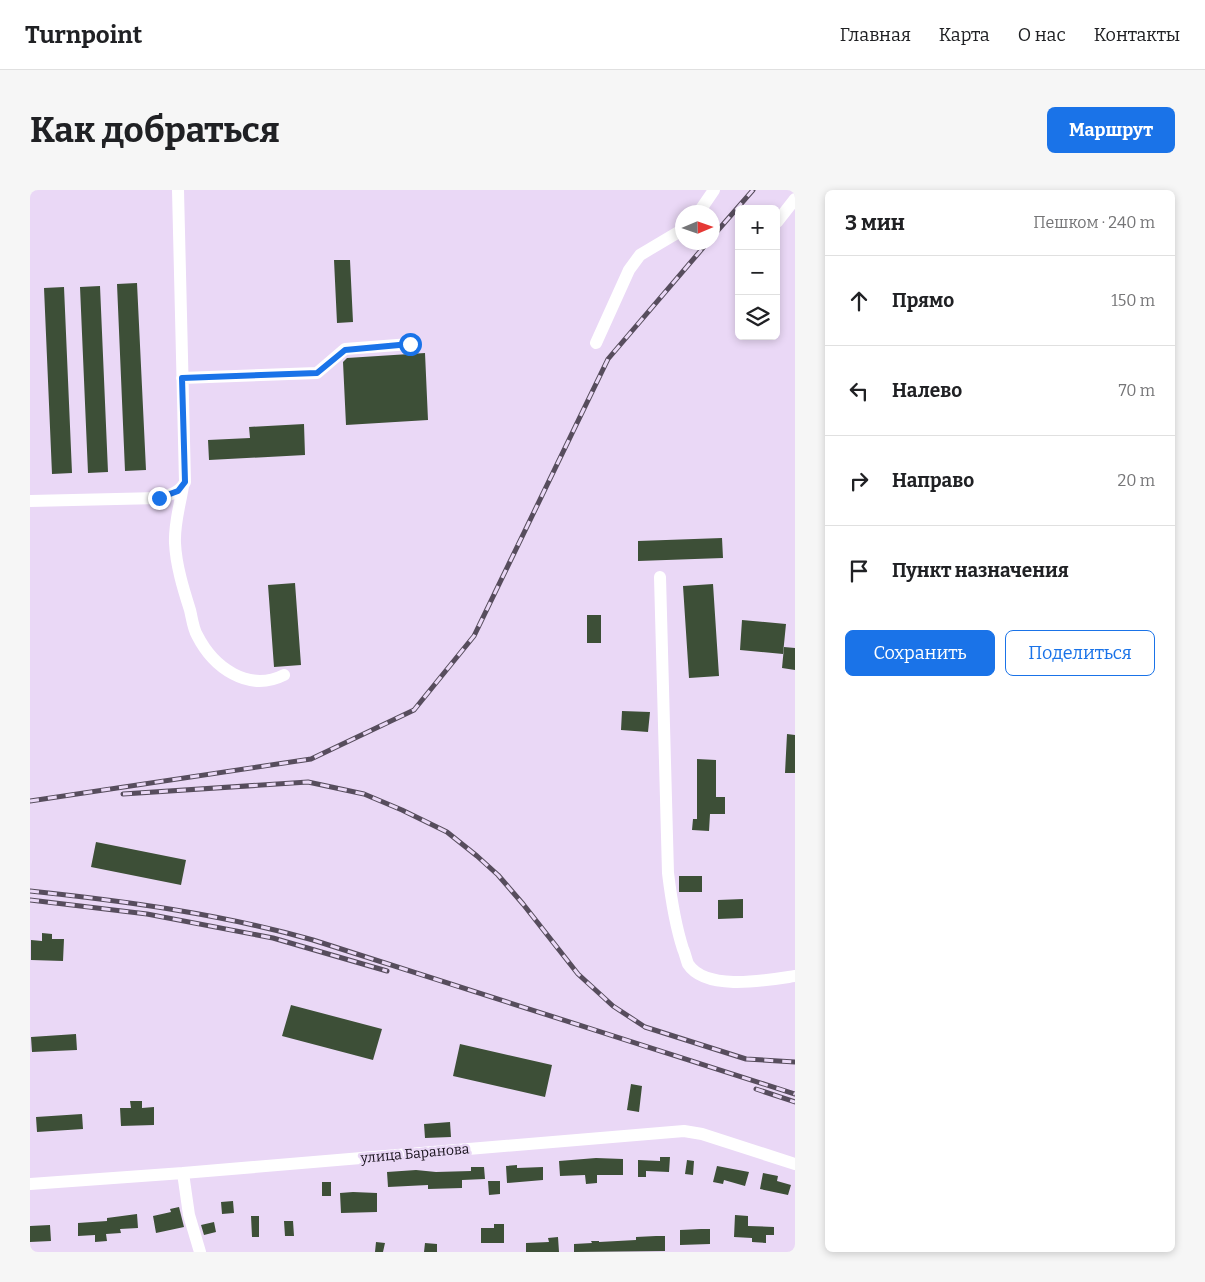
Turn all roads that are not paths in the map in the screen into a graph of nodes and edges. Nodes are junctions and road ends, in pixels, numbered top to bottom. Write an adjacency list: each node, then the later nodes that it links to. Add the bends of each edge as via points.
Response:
1 (178, 190): 9 (street)
2 (714, 190): 4 (street)
3 (795, 199): 5 (street)
4 (704, 205)
5 (780, 218)
6 (675, 234): 7 (street, via 640,255 629,270)
7 (596, 343)
8 (410, 344): 9 (street, via 345,350 317,373)
9 (182, 378): 10 (street)
10 (183, 486): 11 (street, via 159,498); 13 (street, via 174,541 196,634 207,651 236,677 266,681)
11 (30, 501)
12 (660, 577): 14 (street, via 668,873 682,944 689,964 698,974 712,980 742,982)
13 (284, 676)
14 (795, 976)
15 (795, 1164): 16 (street, улица Баранова, via 684,1131)
16 (183, 1173): 17 (street, улица Баранова); 18 (street, via 189,1215)
17 (30, 1184)
18 (200, 1252)

